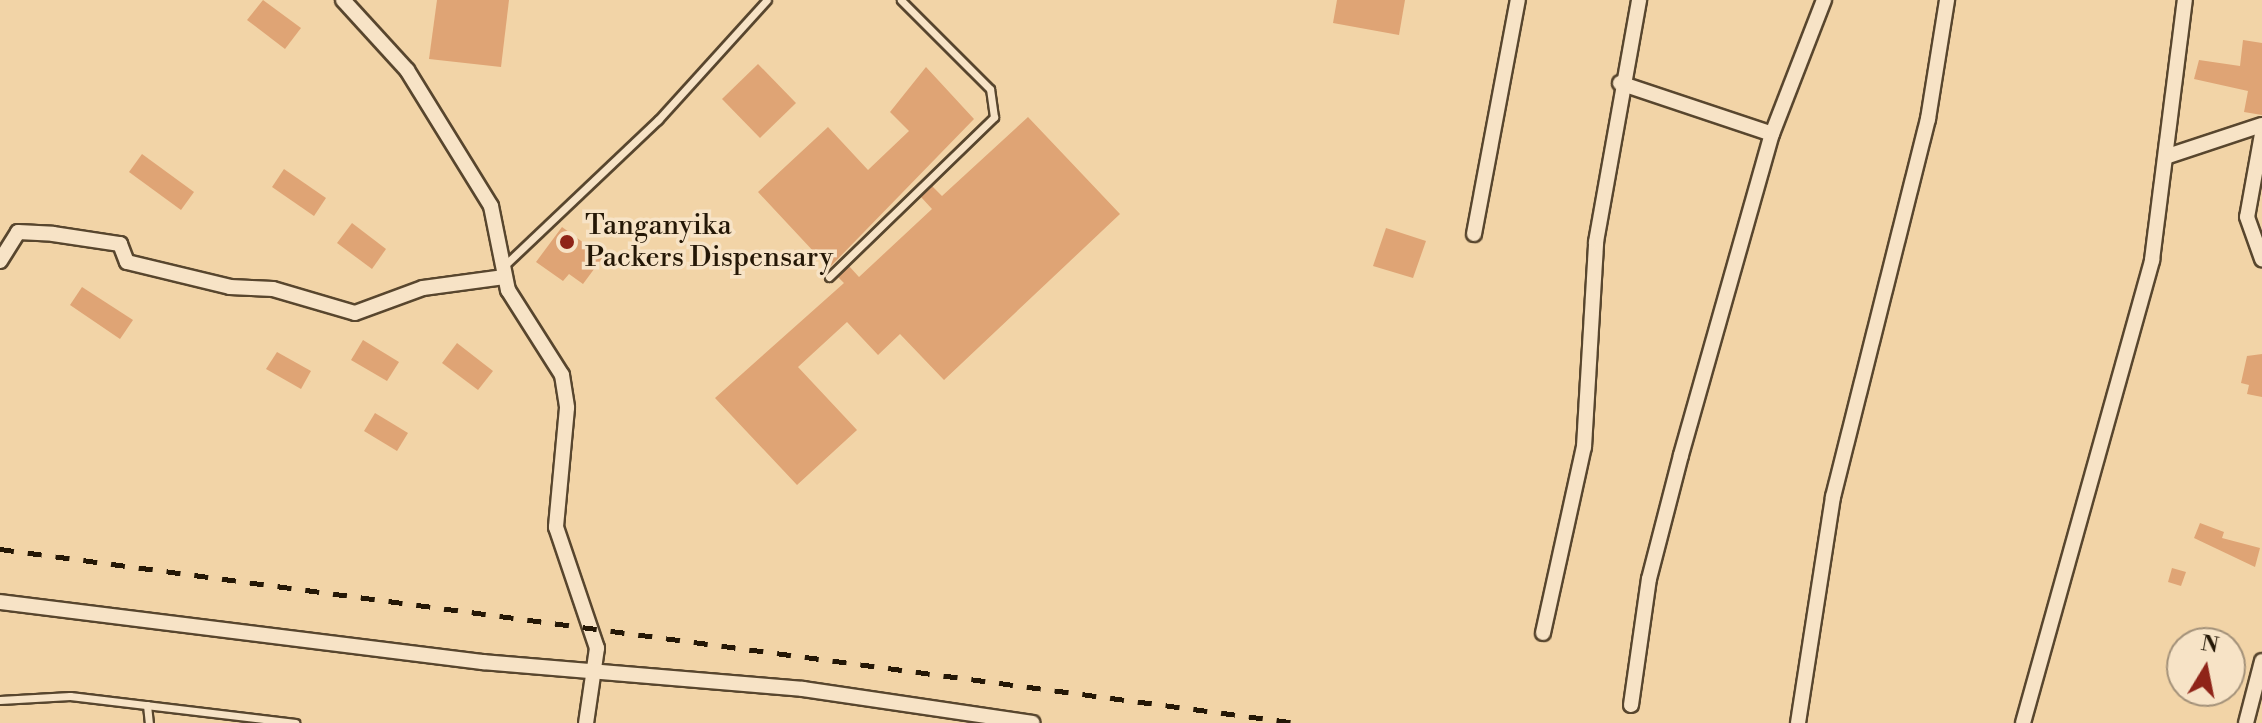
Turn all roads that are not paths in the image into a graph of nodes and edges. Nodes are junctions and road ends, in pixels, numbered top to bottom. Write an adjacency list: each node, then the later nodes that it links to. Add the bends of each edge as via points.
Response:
1 (343, 0): 17 (street, via 407,70 491,206)
2 (767, 0): 17 (lane, via 658,120)
3 (901, 0): 18 (lane, via 990,89 994,117)
4 (1518, 0): 14 (street)
5 (1639, 0): 9 (street)
6 (1824, 0): 11 (street)
7 (1947, 0): 30 (street, via 1928,119 1833,497)
8 (2185, 0): 13 (street)
9 (1620, 83): 11 (street); 20 (street, via 1596,242 1592,395)
10 (2262, 125): 13 (street)
11 (1772, 134): 25 (street, via 1649,579)
12 (2262, 134): 15 (street, via 2247,217)
13 (2168, 156): 31 (street, via 2152,260)
14 (1474, 234)
15 (2262, 259)
16 (0, 261): 17 (street, via 23,231 118,244 127,262 230,287 273,289 346,313 423,288)
17 (503, 272): 22 (street, via 566,391 556,527 594,637)
18 (829, 277)
19 (0, 602): 22 (street)
20 (1543, 633)
21 (2262, 661): 32 (street)
22 (596, 671): 28 (street); 29 (street, via 803,689)
23 (0, 700): 24 (lane, via 70,696)
24 (147, 705): 26 (lane); 27 (lane)
25 (1631, 705)
26 (149, 723)
27 (295, 723)
28 (586, 723)
29 (1033, 723)
30 (1798, 723)
31 (2023, 723)
32 (2246, 723)

